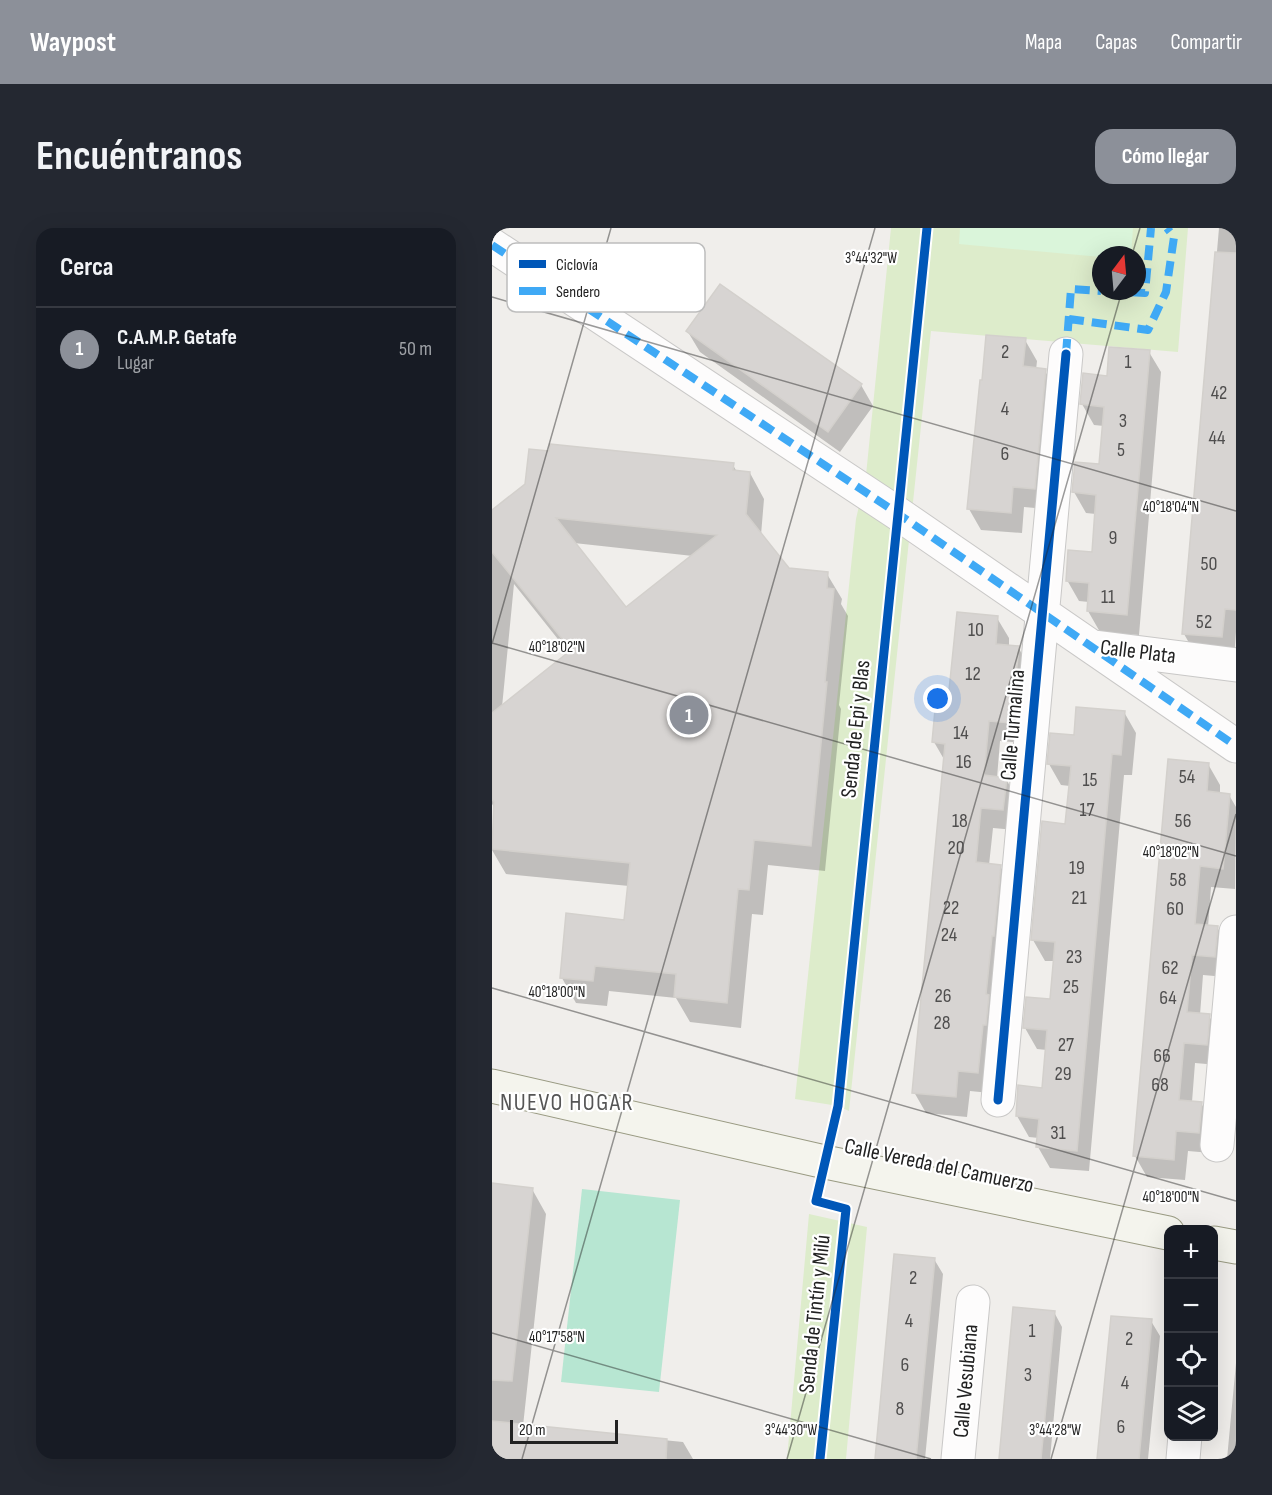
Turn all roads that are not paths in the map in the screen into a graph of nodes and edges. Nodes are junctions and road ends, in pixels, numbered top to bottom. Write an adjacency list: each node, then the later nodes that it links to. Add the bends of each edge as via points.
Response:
1 (492, 245): 2 (street)
2 (507, 255)
3 (593, 312): 5 (street, via 897,513)
4 (1066, 354): 5 (street, Calle Turmalina)
5 (1040, 627): 6 (street); 11 (street, Calle Turmalina)
6 (1091, 646): 7 (street, Calle Plata); 8 (street)
7 (1236, 665)
8 (1236, 746)
9 (1236, 932): 12 (street)
10 (492, 1086): 13 (street, Calle Vereda del Camuerzo, via 825,1162)
11 (998, 1100)
12 (1217, 1145)
13 (1164, 1232)
14 (1218, 1243): 15 (street)
15 (1236, 1247)
16 (973, 1302): 18 (street, Calle Vesubiana)
17 (1185, 1441): 19 (street)
18 (958, 1459)
19 (1183, 1459)

